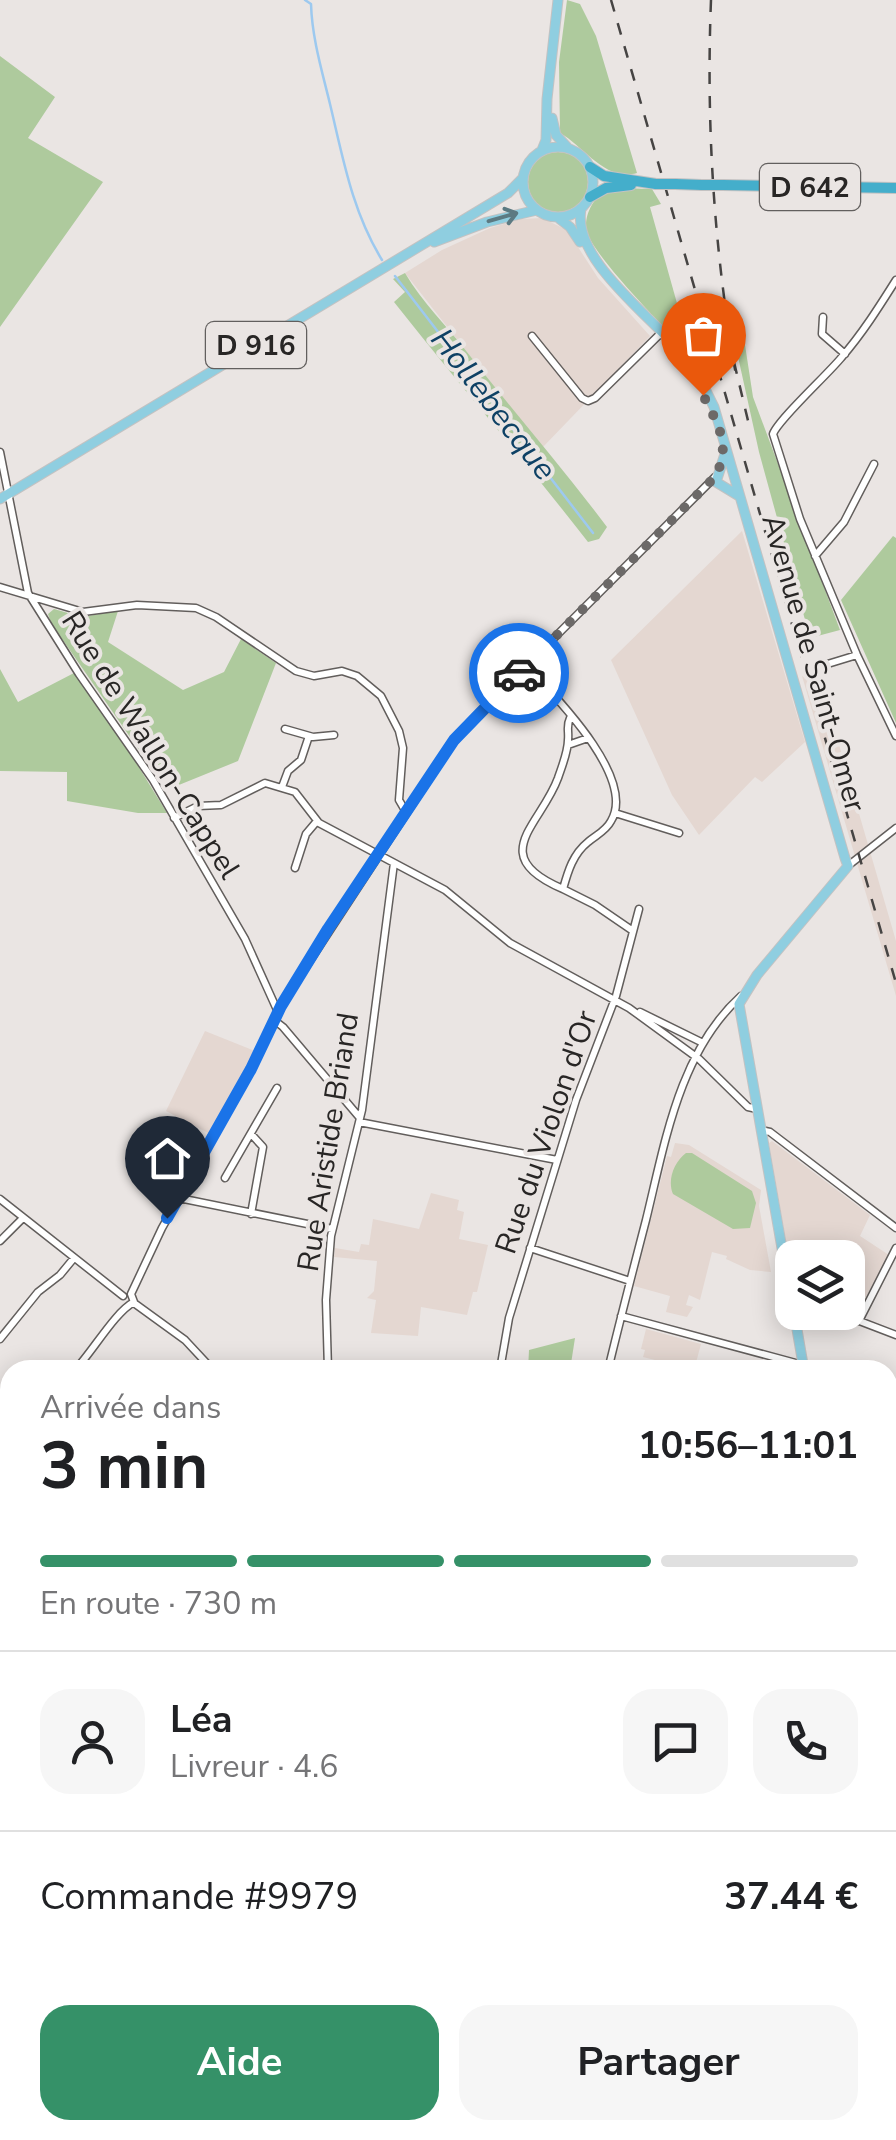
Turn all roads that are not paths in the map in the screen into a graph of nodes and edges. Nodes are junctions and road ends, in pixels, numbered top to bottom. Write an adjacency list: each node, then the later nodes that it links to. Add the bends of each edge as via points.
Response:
1 (558, 0): 2 (main road)
2 (550, 79): 3 (main road, via 553,128); 4 (main road)
3 (570, 149): 4 (main road); 5 (main road)
4 (541, 151): 6 (main road)
5 (590, 167): 7 (highway, via 604,176); 9 (main road)
6 (523, 178): 11 (main road); 13 (main road, D 916, via 508,194)
7 (656, 184): 8 (highway, D 642, bridge); 9 (highway, via 606,188)
8 (896, 188)
9 (590, 197): 10 (main road)
10 (580, 209): 12 (main road); 16 (main road, Avenue de Saint-Omer, via 590,248)
11 (538, 210): 12 (main road); 13 (main road, D 916, one-way to 11, via 474,226)
12 (557, 217): 16 (main road, Avenue de Saint-Omer)
13 (404, 256): 24 (main road, D 916)
14 (896, 280): 18 (street)
15 (823, 317): 18 (street, via 822,334)
16 (660, 333): 17 (street, via 588,401); 22 (main road, Avenue de Saint-Omer, via 710,398); 23 (main road, Avenue de Saint-Omer, via 710,410 724,449)
17 (532, 336)
18 (845, 354): 26 (street, via 773,434)
19 (0, 452): 21 (street, Rue de Wallon-Cappel)
20 (874, 464): 26 (street)
21 (1, 468): 24 (street, Rue de Wallon-Cappel)
22 (734, 475): 23 (main road); 23 (main road, via 726,468); 25 (main road, Avenue de Saint-Omer)
23 (720, 480): 25 (main road, Avenue de Saint-Omer); 30 (street)
24 (4, 496): 28 (street, Rue de Wallon-Cappel)
25 (743, 503): 48 (main road, Avenue de Saint-Omer)
26 (816, 556): 29 (street)
27 (0, 587): 28 (street)
28 (31, 598): 40 (street, via 87,612 136,604 196,608 296,671 357,676 384,700 401,736 399,797); 42 (street, Rue de Wallon-Cappel)
29 (857, 655): 31 (street); 36 (street)
30 (526, 665): 32 (street); 40 (street, via 458,736)
31 (821, 666)
32 (570, 718): 37 (street); 38 (street)
33 (285, 729): 35 (street)
34 (334, 734): 35 (street)
35 (308, 736): 39 (street)
36 (896, 736)
37 (588, 738): 38 (street); 41 (street, via 613,776)
38 (568, 744): 51 (street, via 524,845 534,874)
39 (282, 787): 42 (street, via 262,784 220,806 198,806); 43 (street, via 295,792)
40 (406, 812): 46 (street)
41 (615, 813): 45 (street); 51 (street, via 576,855)
42 (174, 818): 58 (street, Rue de Wallon-Cappel, via 248,945)
43 (316, 820): 46 (street); 50 (street)
44 (896, 828): 48 (street)
45 (679, 833)
46 (379, 854): 47 (street); 49 (street)
47 (373, 862): 49 (street); 58 (street)
48 (846, 862): 54 (main road)
49 (393, 865): 55 (street, via 448,892 510,943); 64 (street, Rue Aristide Briand)
50 (294, 868)
51 (562, 889): 53 (street)
52 (639, 909): 53 (street, Rue du Violon d'Or)
53 (633, 930): 55 (street, Rue du Violon d'Or)
54 (742, 996): 57 (main road); 59 (street)
55 (615, 999): 56 (street); 67 (street, Rue du Violon d'Or)
56 (629, 1008): 60 (street); 61 (street)
57 (739, 1010): 59 (street); 63 (main road)
58 (276, 1016): 64 (street, Rue de Wallon-Cappel); 69 (street)
59 (724, 1017): 60 (street)
60 (704, 1043): 61 (street)
61 (695, 1056): 63 (street); 80 (street)
62 (277, 1088): 66 (street)
63 (757, 1110): 65 (main road)
64 (360, 1120): 67 (street); 74 (street, Rue Aristide Briand)
65 (761, 1130): 73 (street); 75 (main road)
66 (251, 1134): 68 (street); 71 (street, via 263,1146)
67 (557, 1160): 77 (street, Rue du Violon d'Or)
68 (225, 1178)
69 (178, 1198): 71 (street); 81 (street)
70 (0, 1199): 72 (street)
71 (252, 1214): 74 (street)
72 (23, 1218): 76 (street); 79 (street)
73 (896, 1228)
74 (332, 1229): 90 (street, Rue Aristide Briand)
75 (781, 1240)
76 (0, 1241)
77 (530, 1248): 80 (street); 91 (street, Rue du Violon d'Or)
78 (896, 1248): 82 (street)
79 (74, 1258): 81 (street); 87 (street, via 32,1297)
80 (630, 1282): 83 (street)
81 (128, 1299): 88 (street); 89 (street)
82 (865, 1309)
83 (621, 1316): 92 (street); 93 (street)
84 (865, 1323): 86 (street)
85 (797, 1330): 94 (main road)
86 (896, 1335)
87 (0, 1340)
88 (84, 1360)
89 (204, 1360)
90 (328, 1360)
91 (501, 1360)
92 (610, 1360)
93 (775, 1360)
94 (803, 1360)

